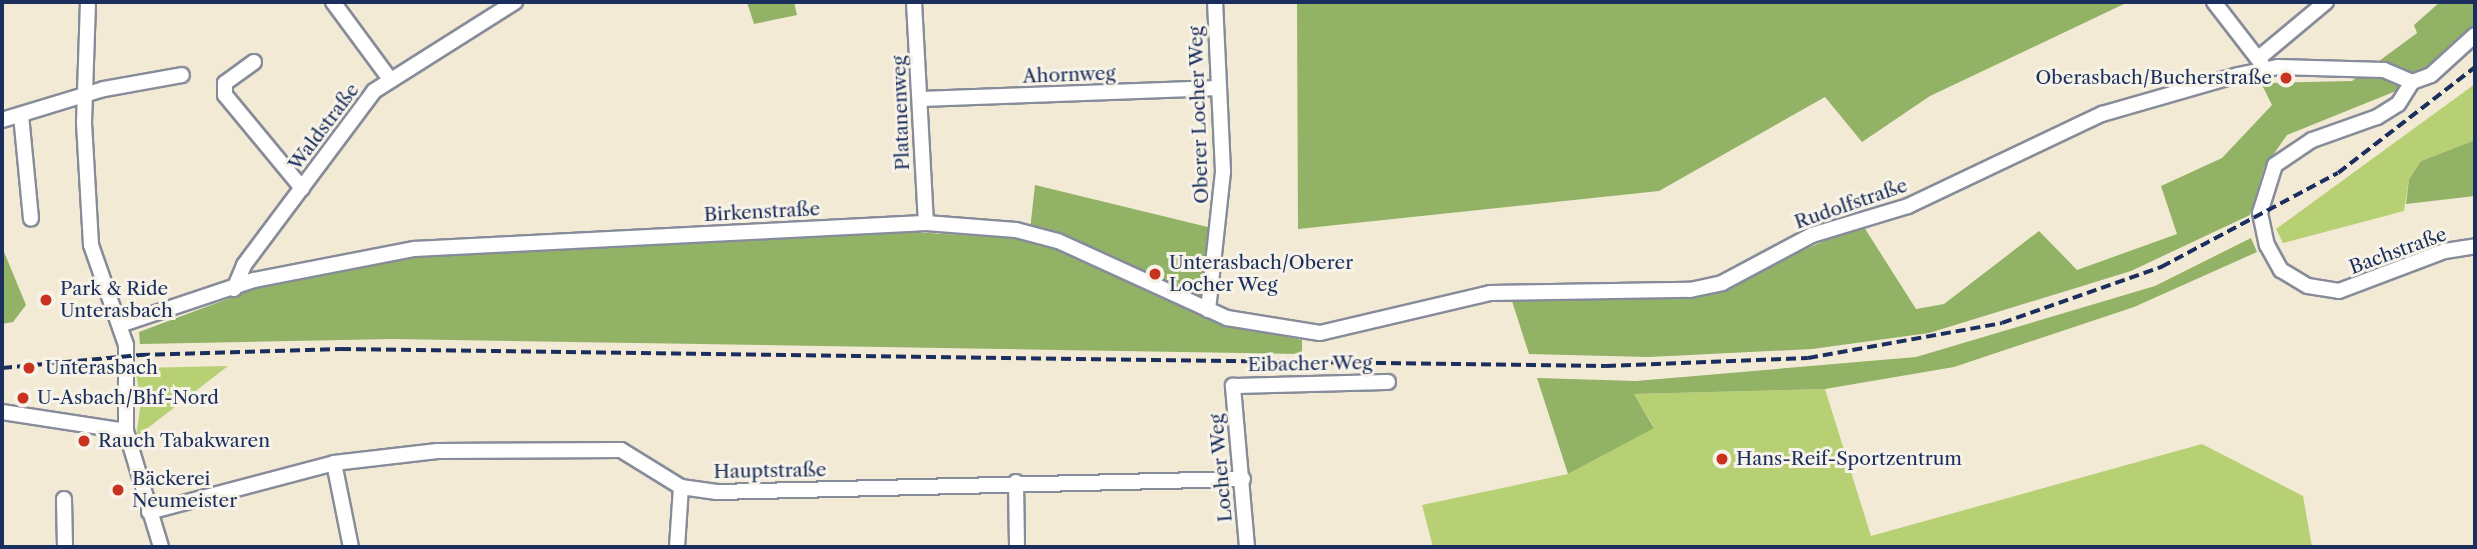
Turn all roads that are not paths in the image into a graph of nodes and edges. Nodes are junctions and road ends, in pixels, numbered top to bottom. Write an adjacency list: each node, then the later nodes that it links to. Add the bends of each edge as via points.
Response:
1 (88, 2): 15 (street)
2 (332, 2): 12 (street)
3 (515, 2): 12 (street, Waldstraße)
4 (914, 2): 16 (street, Platanenweg)
5 (1214, 2): 14 (street, Oberer Locher Weg)
6 (2214, 2): 10 (street)
7 (2326, 2): 10 (street)
8 (2475, 35): 13 (street, via 2431,75)
9 (254, 62): 19 (street, via 225,83 225,95)
10 (2262, 63): 13 (street, Rudolfstraße, via 2384,70); 24 (street, Rudolfstraße, via 2102,114 1909,206 1812,235 1722,284 1690,290 1490,293 1320,333 1286,332)
11 (182, 75): 15 (street)
12 (389, 78): 19 (street, Waldstraße)
13 (2412, 82): 22 (street, Bachstraße, via 2398,104 2377,117 2312,140 2276,165 2264,184 2260,213 2267,245 2281,270 2308,286 2339,292 2370,285 2416,261)
14 (1219, 88): 16 (street, Ahornweg); 24 (street, Oberer Locher Weg, via 1222,193)
15 (85, 96): 17 (street); 25 (street, via 91,245)
16 (922, 99): 21 (street, Platanenweg)
17 (21, 115): 18 (street); 20 (street)
18 (2, 120)
19 (302, 188): 23 (street, Waldstraße)
20 (31, 219)
21 (926, 223): 23 (street, Birkenstraße, via 477,242 302,269); 24 (street, Birkenstraße, via 1016,230 1058,241)
22 (2475, 246)
23 (234, 289): 25 (street)
24 (1208, 310)
25 (120, 325): 29 (street, via 126,345)
26 (1388, 382): 27 (street, Eibacher Weg)
27 (1233, 386): 31 (street, Locher Weg)
28 (2, 412): 29 (street)
29 (126, 431): 35 (street)
30 (334, 463): 33 (street, Hauptstraße, via 437,451 607,449 635,454); 35 (street, Hauptstraße); 38 (street)
31 (1243, 480): 32 (street, Hauptstraße); 41 (street, Locher Weg)
32 (1016, 482): 33 (street, Hauptstraße, via 717,492); 40 (street)
33 (681, 487): 39 (street)
34 (64, 499): 36 (street)
35 (149, 512): 37 (street)
36 (65, 547)
37 (161, 547)
38 (351, 547)
39 (677, 547)
40 (1017, 547)
41 (1247, 547)

